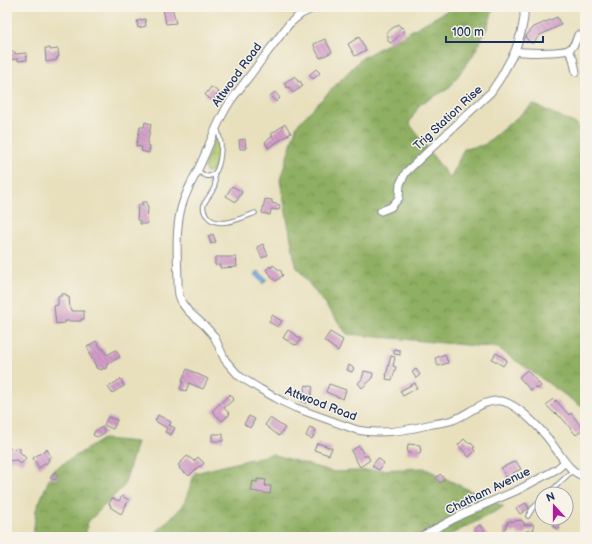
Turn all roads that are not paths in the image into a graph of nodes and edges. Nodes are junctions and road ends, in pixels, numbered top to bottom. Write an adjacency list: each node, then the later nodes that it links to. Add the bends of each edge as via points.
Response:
1 (316, 7): 7 (street, Attwood Road, via 301,14 289,24 227,106)
2 (524, 7): 5 (street, Trig Station Rise, via 521,33)
3 (578, 35): 4 (street, via 574,45)
4 (568, 50): 5 (street); 6 (street)
5 (514, 51): 10 (street, Trig Station Rise, via 491,92 406,172 400,184 399,198 391,207)
6 (576, 72)
7 (216, 125): 8 (street, Attwood Road); 9 (lane, via 221,149 219,165)
8 (198, 170): 9 (lane, via 206,176); 12 (street, Attwood Road, via 183,200 179,219 179,295 188,311 214,336 225,360 239,376 296,408 368,432 412,428 452,420 485,403 501,401 522,411 550,441)
9 (214, 174): 11 (lane, via 216,182 204,204 206,215 211,221 227,222)
10 (381, 211)
11 (256, 213)
12 (565, 462): 13 (street, Attwood Road); 18 (street, Chatham Avenue, via 525,486)
13 (573, 470): 14 (street, Attwood Road); 15 (lane)
14 (585, 477)
15 (556, 486)
16 (534, 506): 17 (lane)
17 (528, 516)
18 (420, 537)

